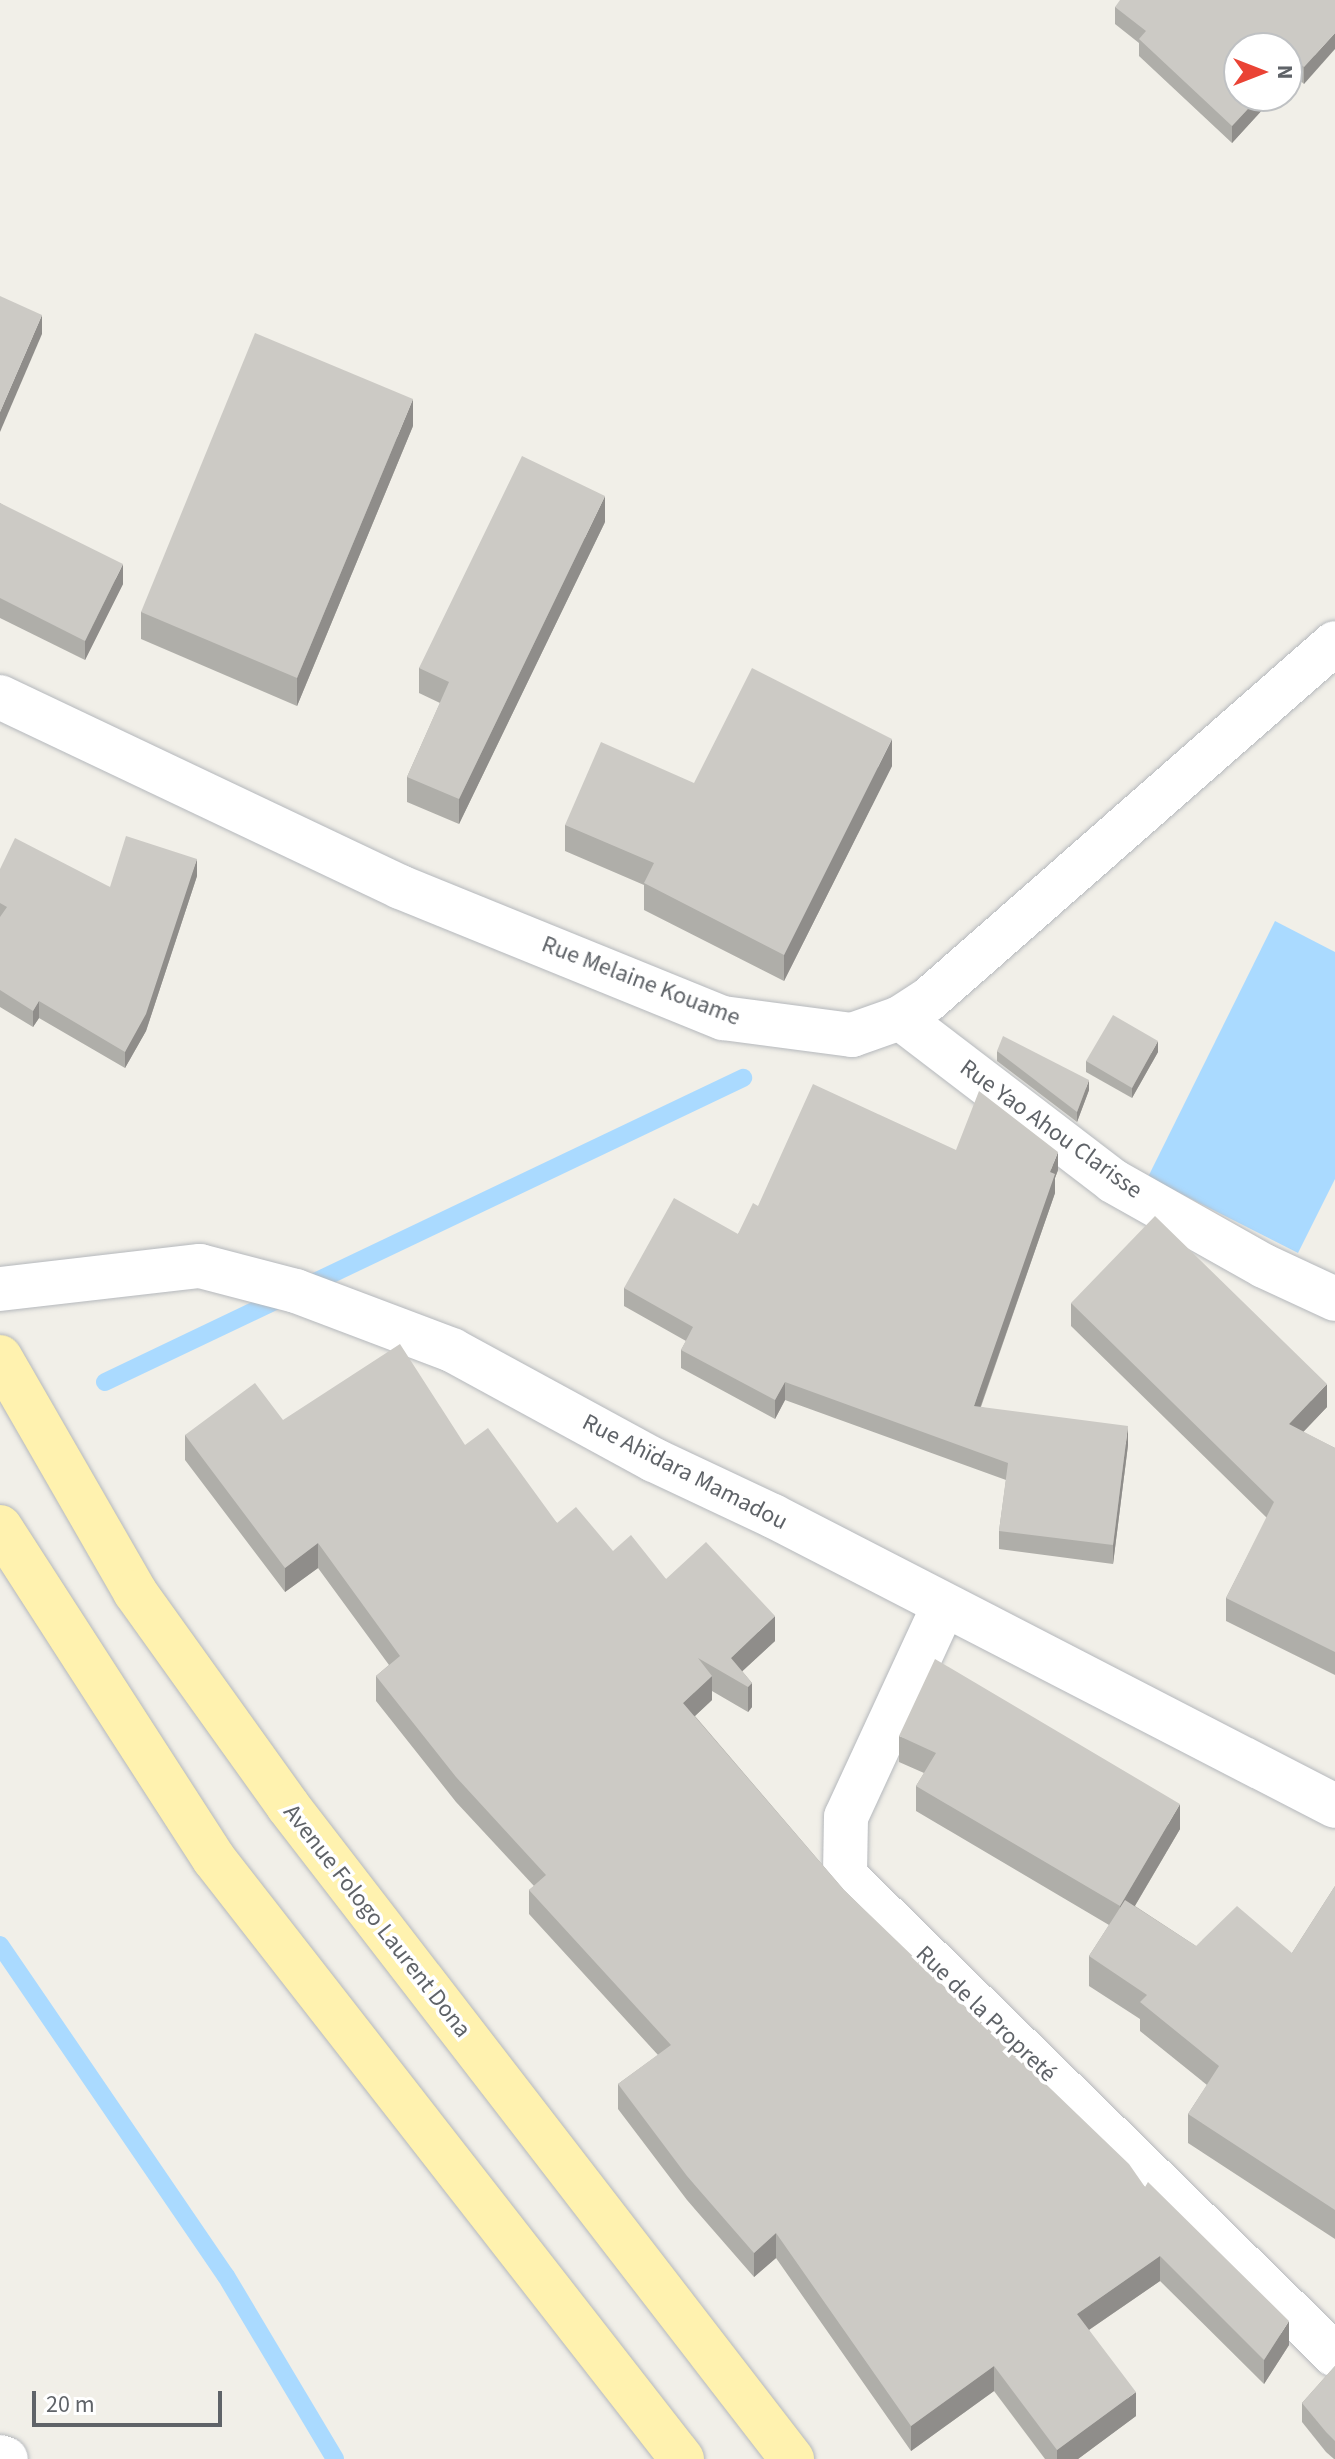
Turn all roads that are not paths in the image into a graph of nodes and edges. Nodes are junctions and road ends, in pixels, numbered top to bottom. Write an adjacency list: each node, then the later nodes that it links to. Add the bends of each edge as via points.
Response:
1 (1335, 643): 3 (street, Rue Melaine Kouame, via 928,1000)
2 (0, 697): 3 (street, Rue Melaine Kouame, via 400,887 723,1018 852,1035)
3 (900, 1018): 5 (street, Rue Yao Ahou Clarisse, via 1113,1181 1264,1266)
4 (0, 1289): 8 (street, Rue Ahïdara Mamadou, via 200,1266 296,1291 452,1350)
5 (1335, 1299)
6 (0, 1357): 14 (main road, Avenue Fologo Laurent Dona, via 135,1592 288,1806)
7 (0, 1527): 13 (main road, via 214,1859)
8 (943, 1607): 9 (street, Rue Ahïdara Mamadou); 10 (street, Rue de la Propreté, via 846,1817 845,1876)
9 (1335, 1806)
10 (1335, 2355)
11 (0, 2457): 12 (street)
12 (6, 2459)
13 (682, 2459)
14 (792, 2459)

